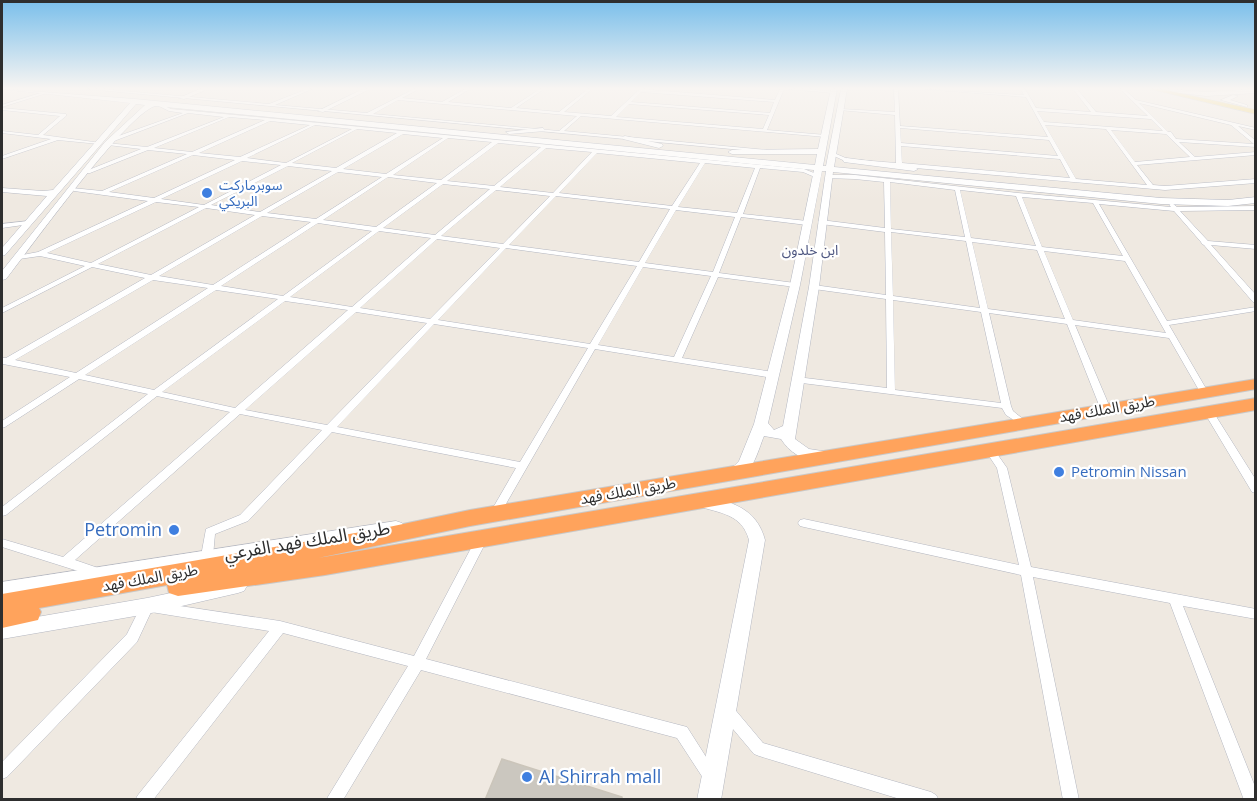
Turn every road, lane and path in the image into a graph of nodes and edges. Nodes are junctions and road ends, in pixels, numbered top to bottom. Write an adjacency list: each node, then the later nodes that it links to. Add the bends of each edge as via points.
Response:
1 (50, 126): 32 (street)
2 (117, 126): 40 (street)
3 (123, 126): 40 (street)
4 (149, 126): 40 (street)
5 (204, 126): 44 (street)
6 (255, 126): 49 (street)
7 (310, 126): 55 (street)
8 (334, 126): 23 (street)
9 (379, 126): 31 (street)
10 (443, 126): 27 (street)
11 (504, 126): 24 (street)
12 (567, 126): 28 (street)
13 (710, 126): 25 (street)
14 (766, 126): 25 (street)
15 (828, 126): 33 (street)
16 (836, 126): 63 (street)
17 (1044, 126): 36 (street)
18 (1086, 126): 22 (street)
19 (1161, 126): 30 (street)
20 (1236, 126): 42 (street)
21 (899, 127): 36 (street); 41 (street)
22 (1107, 128): 30 (street); 62 (street)
23 (355, 129): 29 (street); 60 (street)
24 (543, 130): 27 (street); 28 (street)
25 (764, 131): 33 (street)
26 (2, 132): 32 (street)
27 (504, 132): 45 (street)
28 (560, 132): 35 (street)
29 (401, 133): 31 (street); 65 (street)
30 (1169, 133): 38 (street)
31 (449, 135): 37 (street); 51 (street); 69 (street)
32 (39, 136): 34 (street)
33 (826, 136): 63 (street)
34 (59, 138): 40 (street); 53 (street)
35 (625, 138): 45 (street); 48 (street)
36 (1051, 139): 54 (street)
37 (475, 140): 39 (street)
38 (1175, 140): 42 (street); 56 (street)
39 (496, 141): 43 (street); 75 (street)
40 (106, 142): 44 (street); 67 (street); 83 (street)
41 (899, 144): 54 (street); 61 (street)
42 (1256, 145)
43 (544, 147): 47 (street); 78 (street)
44 (150, 148): 49 (street); 67 (street)
45 (664, 148): 46 (street)
46 (699, 151): 48 (street); 63 (street)
47 (595, 152): 52 (street); 87 (street)
48 (773, 152): 63 (street, via 801,153)
49 (193, 153): 55 (street); 85 (street)
50 (1256, 153): 56 (street)
51 (676, 155): 52 (street); 57 (street)
52 (645, 157): 59 (street)
53 (2, 158)
54 (1062, 158): 73 (street)
55 (241, 159): 60 (street); 92 (street)
56 (1194, 159): 62 (street)
57 (729, 160): 63 (street); 66 (street)
58 (847, 160): 61 (street); 63 (street); 68 (street)
59 (703, 162): 64 (street); 99 (street)
60 (286, 164): 65 (street); 98 (street)
61 (899, 164): 70 (street)
62 (1134, 164): 77 (street)
63 (825, 165): 66 (street); 68 (street); 71 (street); 104 (street); 106 (street)
64 (758, 168): 66 (street); 102 (street)
65 (338, 170): 69 (street); 101 (street)
66 (804, 171)
67 (88, 172): 80 (street)
68 (943, 174): 72 (street)
69 (386, 176): 75 (street); 103 (street)
70 (1050, 177): 72 (street); 73 (street)
71 (885, 178): 76 (street); 95 (street); 109 (street)
72 (991, 178): 88 (street, via 1177,194)
73 (1074, 180): 77 (street)
74 (1256, 181): 77 (street)
75 (441, 182): 78 (street); 108 (street)
76 (912, 183): 79 (street)
77 (1151, 187)
78 (495, 188): 87 (street); 110 (street)
79 (957, 188): 89 (street); 111 (street)
80 (74, 189): 85 (street); 118 (street)
81 (2, 190): 84 (street)
82 (1256, 191): 86 (street)
83 (56, 192): 84 (street); 96 (street)
84 (34, 193): 91 (street)
85 (102, 193): 92 (street)
86 (1240, 193)
87 (553, 194): 99 (street); 113 (street)
88 (1223, 194)
89 (1018, 195): 94 (street); 115 (street)
90 (2, 196): 91 (street)
91 (22, 200): 96 (street)
92 (156, 200): 98 (street); 117 (street)
93 (1256, 200): 95 (street)
94 (1094, 201): 97 (street); 119 (street)
95 (1200, 203): 97 (street)
96 (43, 205): 105 (street)
97 (1173, 206): 100 (street); 112 (street)
98 (203, 207): 101 (street); 121 (street)
99 (674, 208): 102 (street); 120 (street)
100 (1256, 208)
101 (257, 215): 103 (street); 124 (street)
102 (740, 216): 106 (street); 122 (street)
103 (315, 222): 108 (street); 127 (street)
104 (821, 222): 109 (street); 126 (street)
105 (28, 223): 107 (street); 116 (street)
106 (807, 223): 125 (street)
107 (2, 226)
108 (375, 230): 110 (street); 128 (street)
109 (887, 231): 111 (street); 129 (street)
110 (435, 238): 113 (street); 132 (street)
111 (969, 240): 115 (street); 134 (street)
112 (1204, 243): 114 (street); 130 (street)
113 (502, 246): 120 (street); 135 (street)
114 (1256, 247)
115 (1041, 249): 119 (street); 136 (street)
116 (2, 254)
117 (40, 255): 118 (street); 121 (street)
118 (19, 257): 123 (street)
119 (1128, 259): 137 (street)
120 (641, 264): 122 (street); 139 (street)
121 (89, 266): 124 (street); 133 (street)
122 (715, 275): 125 (street); 140 (street)
123 (2, 277)
124 (149, 278): 127 (street); 141 (street)
125 (795, 285): 142 (street)
126 (814, 286): 129 (street); 144 (street)
127 (213, 288): 128 (street); 143 (street)
128 (283, 298): 132 (street); 147 (street)
129 (890, 298): 134 (street); 146 (street)
130 (1256, 300)
131 (1256, 309): 137 (street)
132 (355, 310): 135 (street); 152 (street)
133 (2, 311)
134 (986, 311): 136 (street); 150 (street)
135 (433, 322): 139 (street); 156 (street)
136 (1071, 323): 138 (street); 151 (street)
137 (1166, 323): 138 (street)
138 (1170, 336): 148 (street)
139 (593, 346): 140 (street); 160 (street)
140 (677, 359): 142 (street)
141 (3, 362): 143 (street)
142 (772, 375): 154 (street)
143 (75, 377): 147 (street); 155 (street)
144 (797, 380): 146 (street); 157 (street)
145 (1256, 384): 148 (highway, طريق الملك فهد)
146 (891, 391): 150 (street)
147 (154, 393): 152 (street); 164 (street)
148 (1207, 402): 149 (highway, طريق الملك فهد); 151 (highway, طريق الملك فهد); 158 (highway, طريق الملك فهد); 162 (street)
149 (1256, 404)
150 (1006, 406): 153 (street)
151 (1106, 410): 153 (highway, طريق الملك فهد)
152 (237, 411): 156 (street); 171 (street)
153 (1023, 423): 159 (highway, طريق الملك فهد)
154 (761, 424): 157 (street, via 770,434 780,435); 161 (street, via 745,464)
155 (2, 425)
156 (330, 429): 160 (street); 170 (street, via 244,518 210,532)
157 (788, 429): 159 (street, via 788,440 795,449 810,455)
158 (990, 450): 163 (highway, طريق الملك فهد); 173 (street, via 1002,468)
159 (835, 456): 161 (highway, طريق الملك فهد)
160 (523, 466): 165 (street)
161 (735, 473): 165 (highway, طريق الملك فهد)
162 (1256, 489)
163 (698, 501): 168 (highway, طريق الملك فهد); 184 (street, via 737,512 756,530)
164 (2, 512)
165 (495, 513): 166 (highway, طريق الملك فهد)
166 (470, 518): 170 (street, طريق الملك فهد الفرعي); 177 (highway, طريق الملك فهد, via 384,537)
167 (804, 523): 173 (street)
168 (482, 538): 172 (highway, طريق الملك فهد); 183 (street)
169 (2, 543): 171 (street)
170 (207, 556): 174 (street, طريق الملك فهد الفرعي)
171 (65, 562): 174 (street)
172 (325, 566): 178 (street, طريق الملك فهد الفرعي); 180 (highway, طريق الملك فهد, via 201,582)
173 (1026, 571): 176 (street); 192 (street)
174 (105, 574): 175 (street, طريق الملك فهد الفرعي)
175 (2, 590)
176 (1174, 600): 179 (street); 193 (street)
177 (2, 604)
178 (147, 606): 181 (street); 182 (street, طريق الملك فهد الفرعي); 185 (street, via 132,638)
179 (1256, 614)
180 (2, 617)
181 (279, 627): 183 (street); 188 (street)
182 (2, 631)
183 (418, 662): 186 (street, via 682,732); 189 (street)
184 (726, 709): 186 (street); 187 (street, via 759,749)
185 (2, 772)
186 (712, 780): 190 (street)
187 (893, 794): 191 (street)
188 (143, 800)
189 (334, 800)
190 (709, 800)
191 (931, 800)
192 (1071, 800)
193 (1252, 800)

